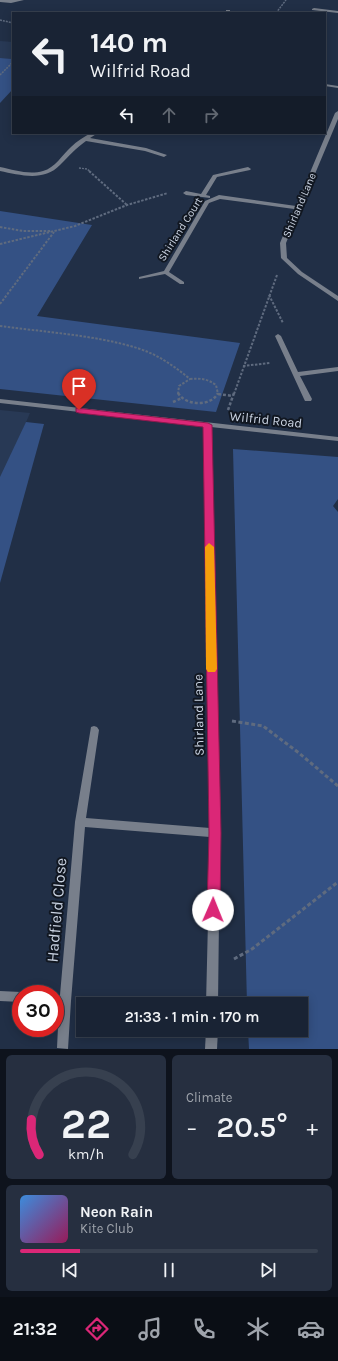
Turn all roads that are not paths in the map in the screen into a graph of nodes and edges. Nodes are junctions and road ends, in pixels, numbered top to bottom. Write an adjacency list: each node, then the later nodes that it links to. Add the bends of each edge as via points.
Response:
1 (22, 0): 2 (street)
2 (0, 1)
3 (314, 9): 4 (street)
4 (338, 12)
5 (326, 85): 6 (street)
6 (338, 87)
7 (338, 114): 16 (street, Shirland Lane)
8 (93, 134): 9 (street)
9 (84, 139): 10 (street); 11 (street, via 49,171 22,173)
10 (164, 155)
11 (0, 169)
12 (248, 169): 14 (street, Shirland Court, via 215,176)
13 (186, 193): 14 (street, Shirland Court)
14 (203, 196): 15 (street, Shirland Court)
15 (212, 198): 16 (street, Shirland Court); 17 (street, Shirland Court, via 207,202)
16 (298, 208): 20 (street, Shirland Lane, via 283,243 284,258 300,273)
17 (166, 272): 18 (street, Shirland Court); 19 (street, Shirland Court)
18 (141, 278)
19 (182, 283)
20 (338, 299)
21 (278, 336): 23 (street)
22 (338, 369): 23 (street)
23 (296, 374): 24 (street)
24 (308, 399)
25 (0, 401): 26 (street, Wilfrid Road)
26 (208, 425): 27 (street, Wilfrid Road); 30 (street, Shirland Lane)
27 (338, 439)
28 (94, 730): 29 (street, Hadfield Close)
29 (80, 822): 30 (street); 31 (street, Hadfield Close)
30 (215, 833): 34 (street, Shirland Lane)
31 (62, 985)
32 (0, 996): 33 (street)
33 (12, 997)
34 (212, 997)
35 (62, 1037): 37 (street, Hadfield Close)
36 (212, 1037): 38 (street)
37 (63, 1048)
38 (211, 1049)

